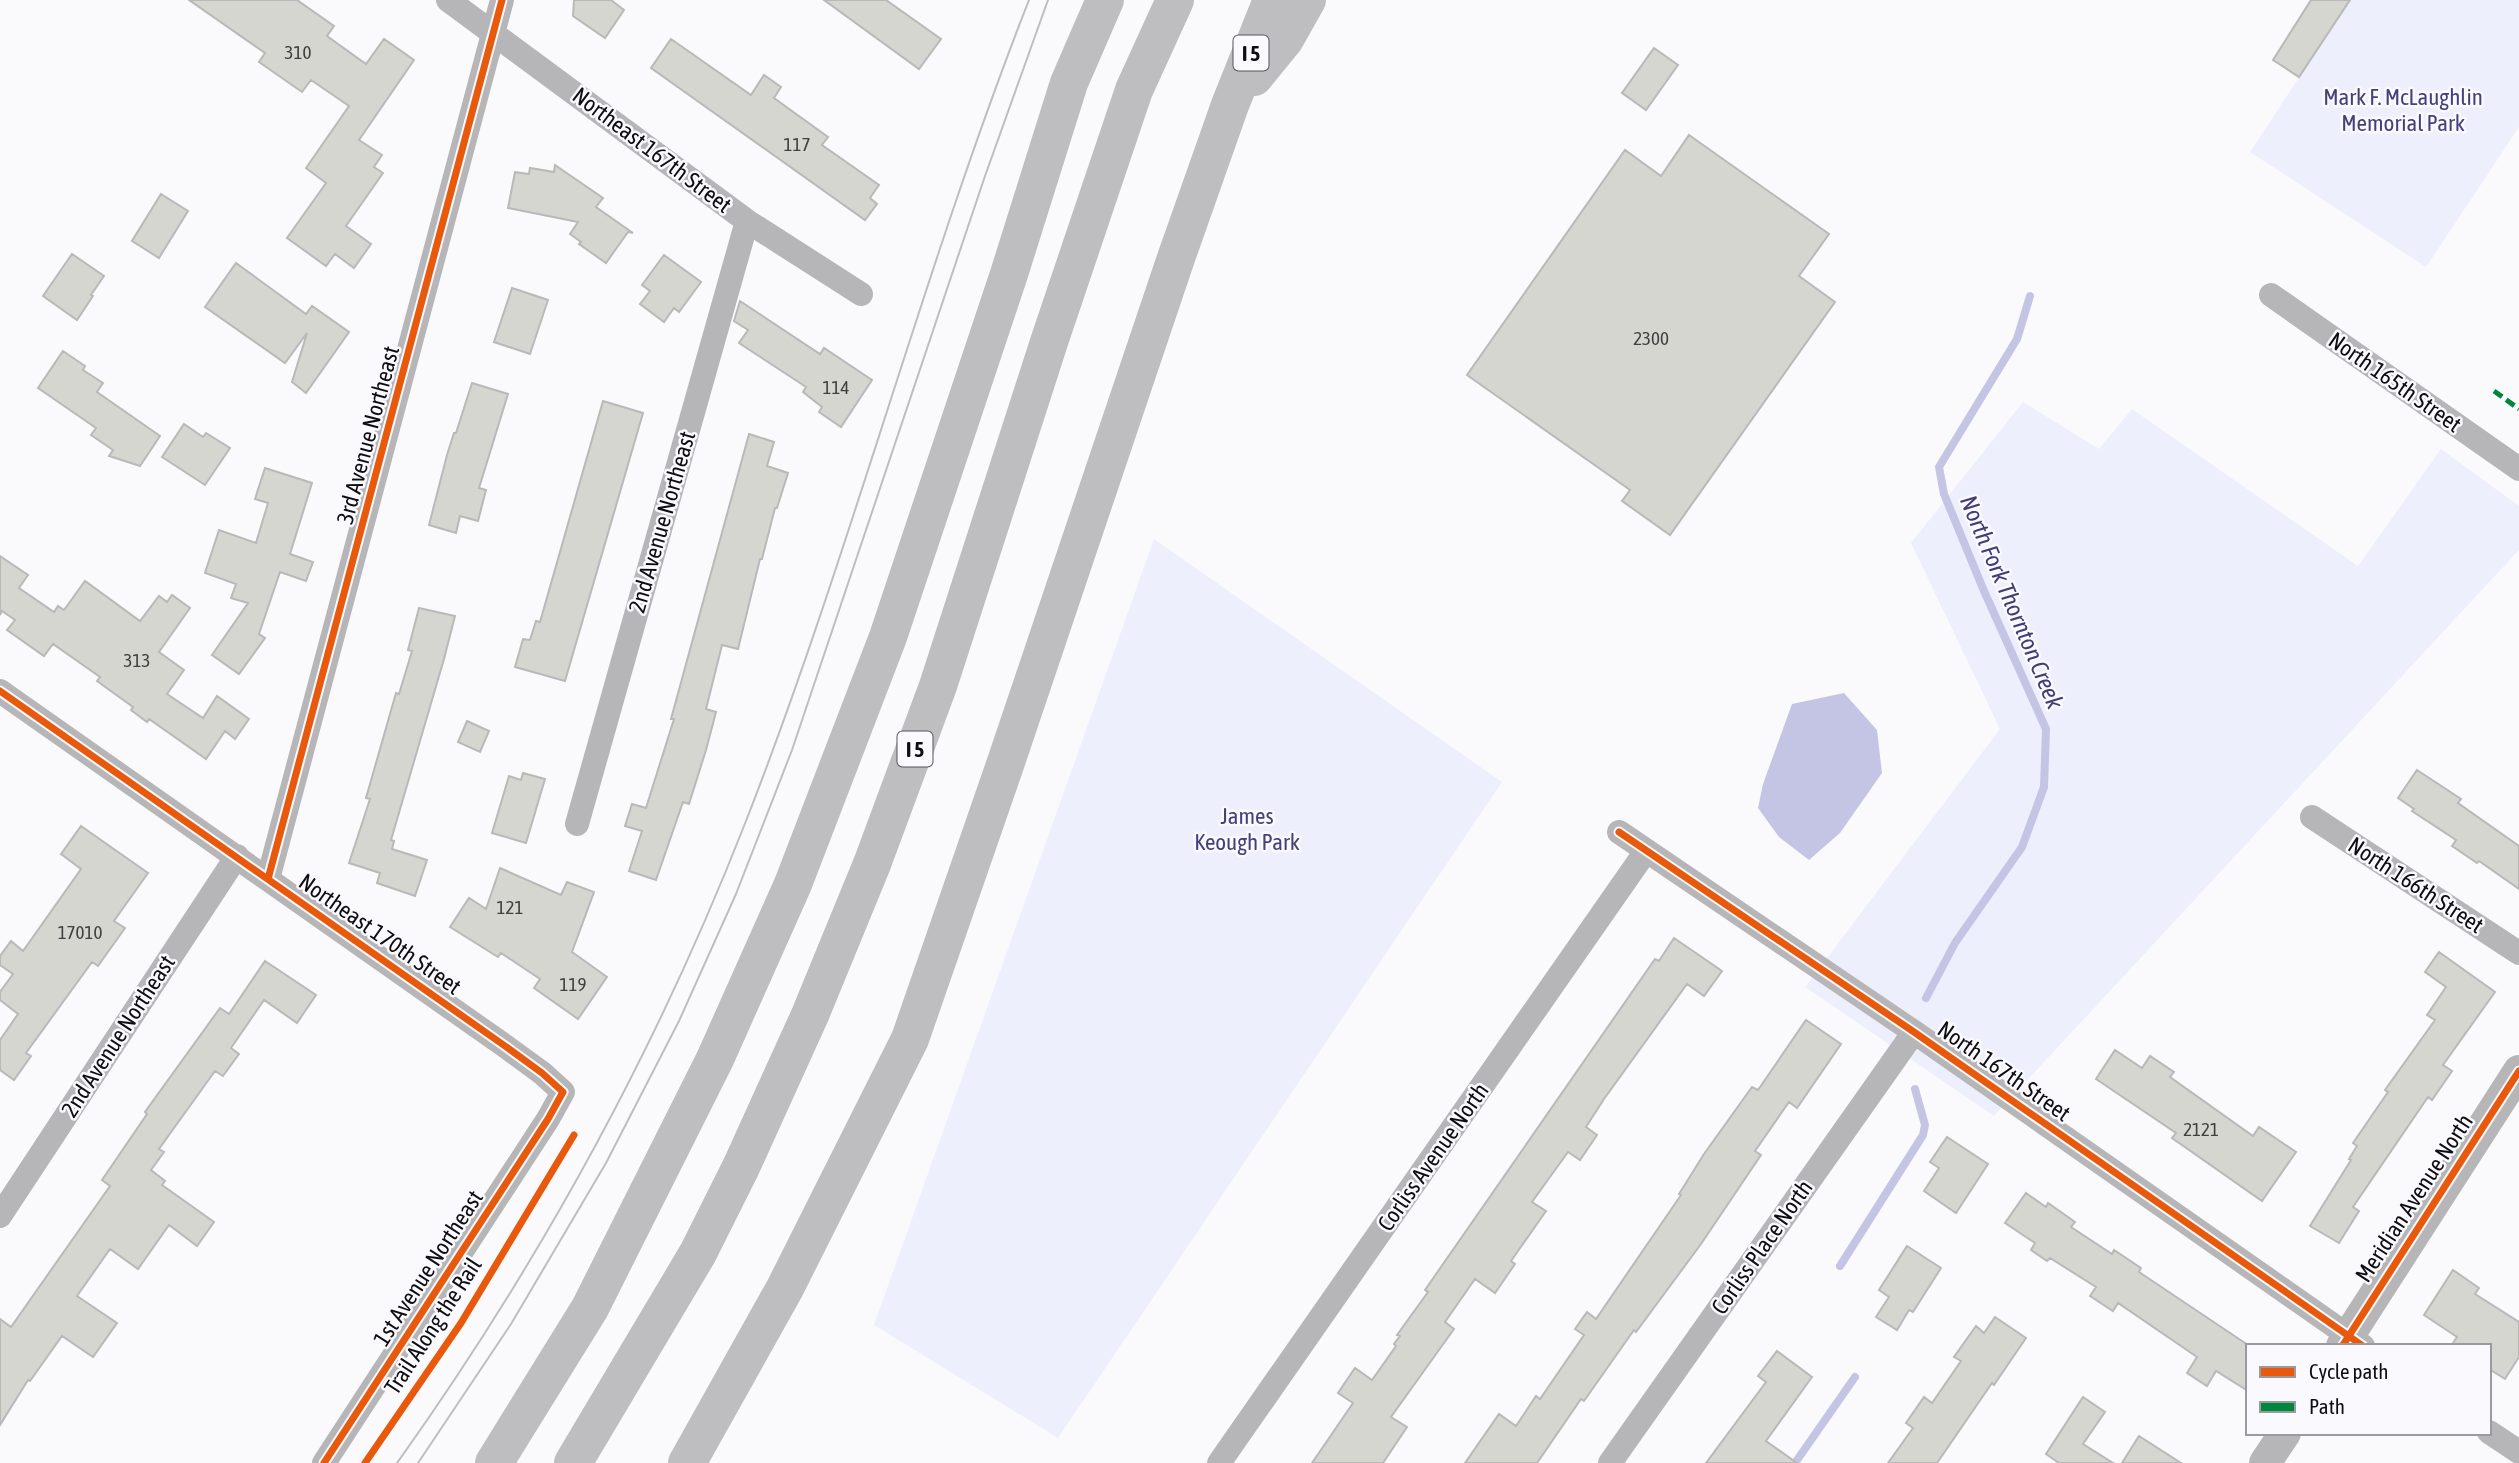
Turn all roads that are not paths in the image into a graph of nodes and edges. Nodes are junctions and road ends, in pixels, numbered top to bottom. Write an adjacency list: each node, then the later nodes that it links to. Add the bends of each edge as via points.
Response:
1 (449, 0): 7 (street, Northeast 167th Street)
2 (502, 0): 7 (street, 3rd Avenue Northeast)
3 (1105, 0): 30 (highway, via 1069,83 888,637 793,884 715,1059 590,1308)
4 (1175, 0): 31 (highway, I 5, via 1134,90 938,686 857,902 710,1229)
5 (1272, 0): 8 (highway, I 5)
6 (1307, 0): 8 (highway, via 1285,39)
7 (494, 32): 9 (street, Northeast 167th Street); 19 (street, 3rd Avenue Northeast)
8 (1230, 105): 32 (highway, I 5, via 910,1039 785,1288)
9 (747, 221): 10 (street, Northeast 167th Street); 15 (street, 2nd Avenue Northeast)
10 (861, 293)
11 (2270, 295): 12 (street, North 165th Street)
12 (2519, 469)
13 (0, 691): 18 (street, Northeast 170th Street)
14 (2312, 817): 20 (street, North 166th Street)
15 (577, 824)
16 (1619, 832): 17 (street, North 167th Street)
17 (1646, 850): 21 (street, North 167th Street); 33 (street, Corliss Avenue North)
18 (237, 856): 19 (street, Northeast 170th Street); 24 (street, 2nd Avenue Northeast)
19 (268, 879): 23 (street, Northeast 170th Street)
20 (2519, 953)
21 (1914, 1032): 25 (street, North 167th Street); 34 (street, Corliss Place North)
22 (2519, 1071): 25 (street, Meridian Avenue North)
23 (562, 1092): 29 (street, 1st Avenue Northeast)
24 (0, 1216)
25 (2351, 1342)
26 (2491, 1433): 28 (street)
27 (2284, 1435): 35 (street)
28 (2519, 1452)
29 (324, 1463)
30 (494, 1463)
31 (573, 1463)
32 (687, 1463)
33 (1219, 1463)
34 (1610, 1463)
35 (2265, 1463)

